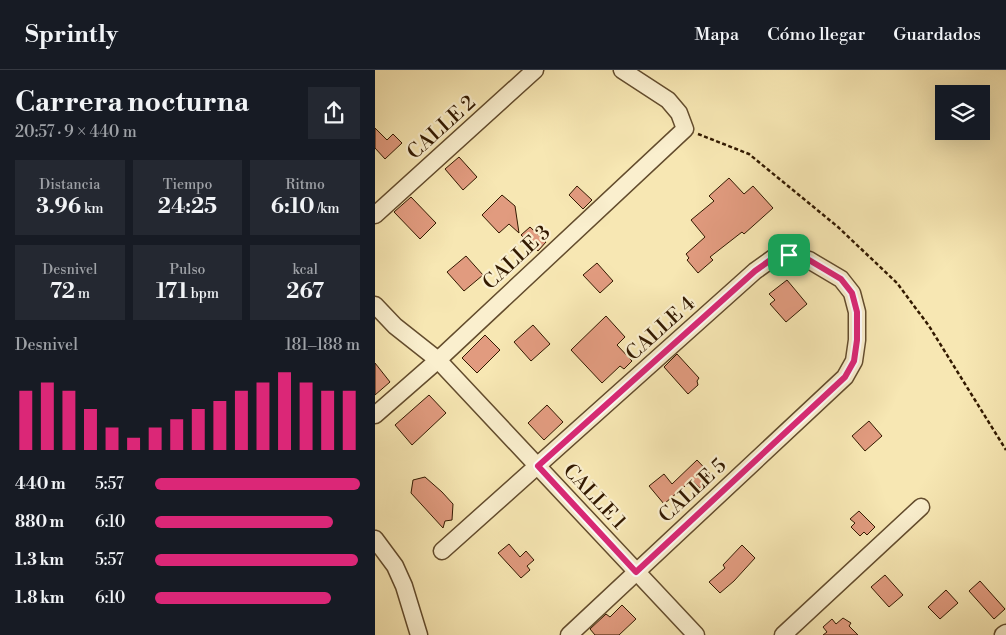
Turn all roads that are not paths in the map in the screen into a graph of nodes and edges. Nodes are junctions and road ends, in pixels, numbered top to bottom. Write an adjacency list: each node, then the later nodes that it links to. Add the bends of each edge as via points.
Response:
1 (535, 70): 3 (street, CALLE 2)
2 (623, 70): 7 (street, CALLE 3, via 668,100 679,113 685,129)
3 (375, 215)
4 (375, 305): 6 (street, CALLE 1)
5 (375, 312): 6 (street)
6 (395, 326): 7 (street, CALLE 1)
7 (438, 360): 9 (street, CALLE 3); 10 (street, CALLE 1)
8 (845, 377): 10 (street, CALLE 4, via 854,361 857,340 857,312 852,293 841,279 809,260 789,255 776,256 755,271); 14 (street, CALLE 5)
9 (375, 415)
10 (538, 466): 13 (street, CALLE 4); 14 (street, CALLE 1)
11 (921, 507): 18 (street)
12 (375, 539): 15 (street, via 398,572)
13 (442, 551)
14 (636, 572): 16 (street, CALLE 5); 17 (street, CALLE 1)
15 (419, 635)
16 (569, 635)
17 (696, 635)
18 (783, 635)

